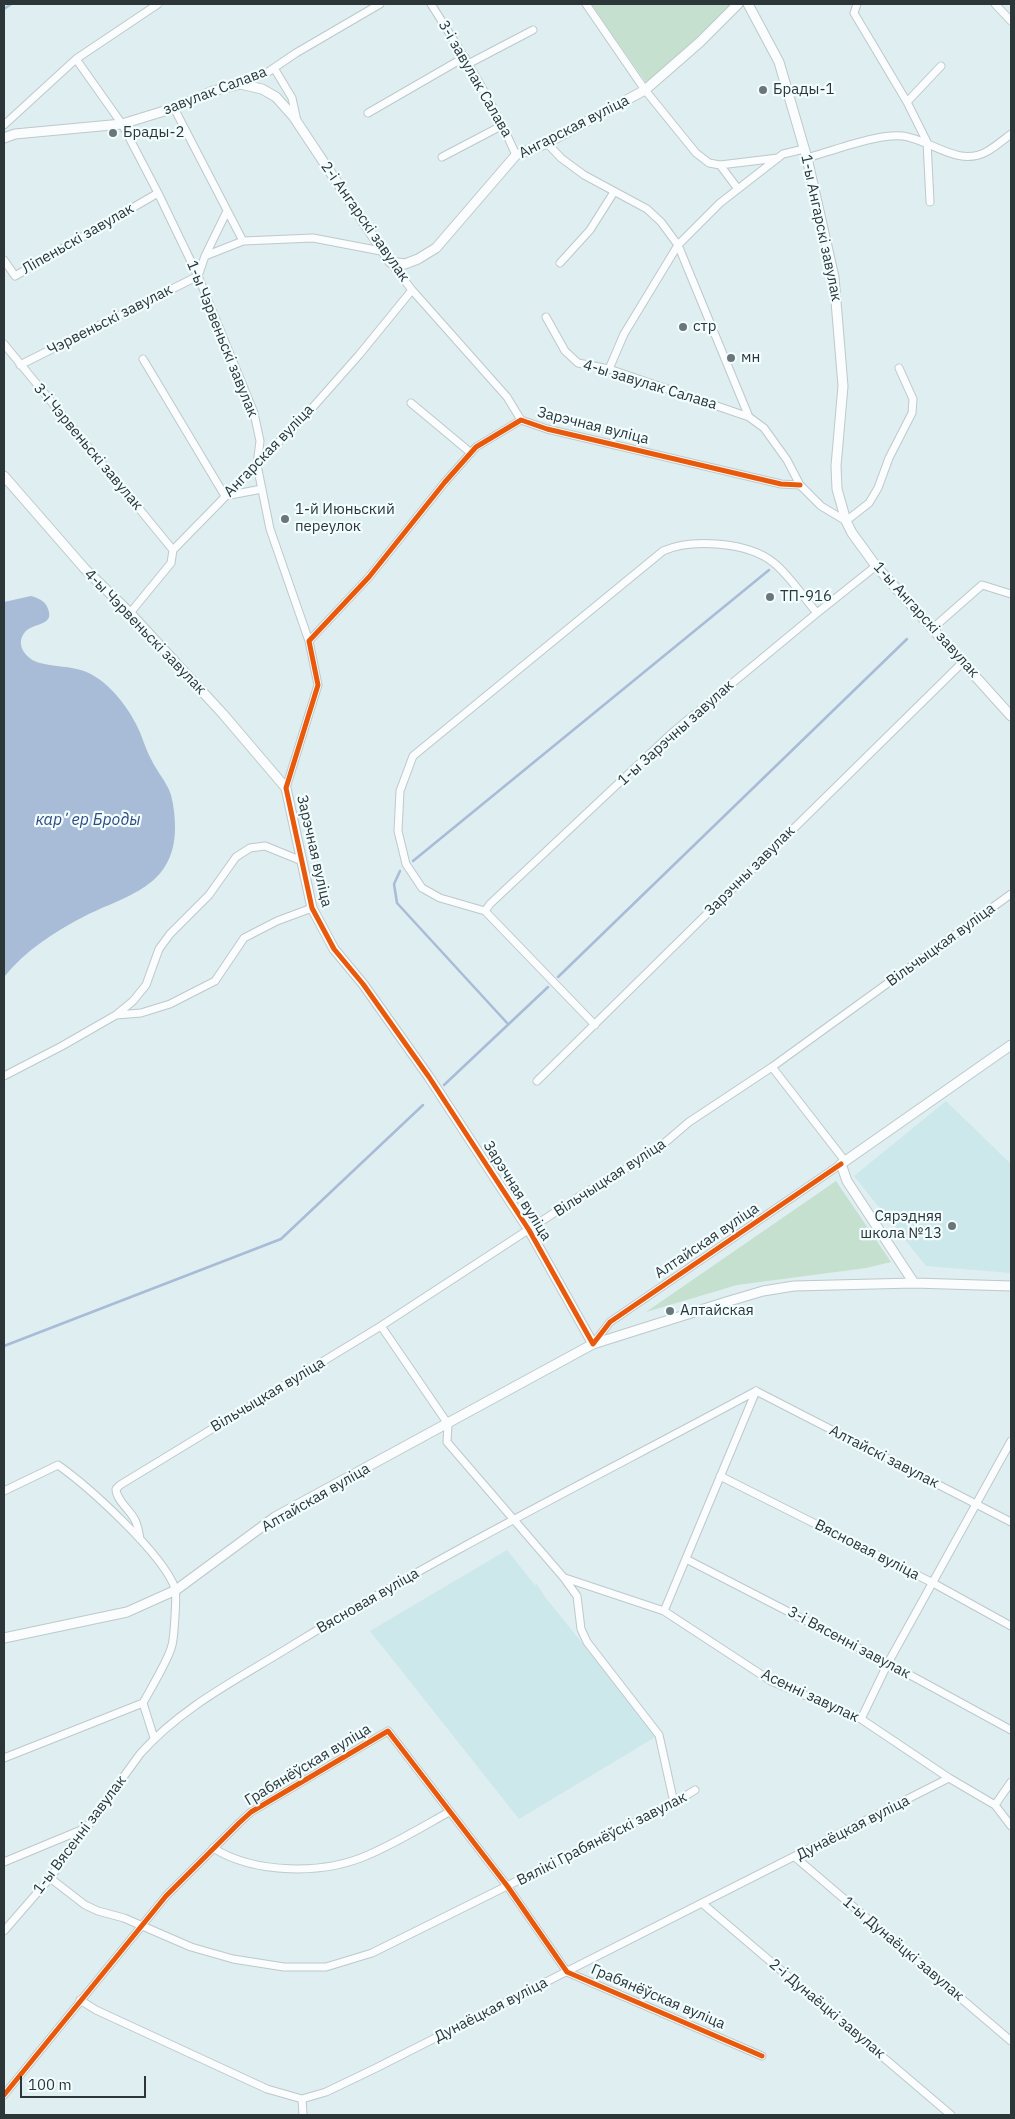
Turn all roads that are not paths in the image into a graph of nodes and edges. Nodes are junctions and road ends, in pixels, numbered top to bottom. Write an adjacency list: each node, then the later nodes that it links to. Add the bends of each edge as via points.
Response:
1 (158, 4): 11 (street)
2 (380, 4): 14 (street, завулак Салава)
3 (431, 4): 12 (street, 3-і завулак Салава)
4 (586, 4): 16 (street)
5 (738, 4): 16 (street, Ангарская вуліца)
6 (748, 4): 28 (street, 1-ы Ангарскі завулак, via 779,62)
7 (857, 4): 17 (street, via 854,14)
8 (995, 4): 9 (street)
9 (1011, 21)
10 (533, 30): 12 (street)
11 (76, 59): 21 (street); 22 (street, 1-ы Чэрвеньскі завулак)
12 (466, 60): 19 (street); 23 (street, 3-і завулак Салава)
13 (941, 66): 17 (street)
14 (274, 68): 15 (street, завулак Салава); 20 (street, via 292,98)
15 (240, 84): 18 (street, завулак Салава, via 213,91); 20 (street, 2-і Ангарскі завулак, via 262,89 276,97)
16 (645, 90): 26 (street, Ангарская вуліца); 32 (street, via 696,153 709,163)
17 (906, 102): 27 (street)
18 (174, 108): 22 (street, завулак Салава); 37 (street)
19 (368, 114)
20 (297, 122): 40 (street, 2-і Ангарскі завулак)
21 (4, 124)
22 (122, 124): 25 (street, завулак Салава, via 15,134); 35 (street, 1-ы Чэрвеньскі завулак)
23 (503, 125): 29 (street, 3-і завулак Салава); 30 (street)
24 (1011, 134): 27 (street, via 986,152 972,156 956,156)
25 (4, 138)
26 (547, 142): 29 (street, Ангарская вуліца); 34 (street, 1-ы Ангарскі завулак, via 569,164)
27 (927, 142): 28 (street, via 902,136); 36 (street)
28 (805, 154): 31 (street, via 783,154); 62 (street, 1-ы Ангарскі завулак, via 834,277 843,386 837,489)
29 (516, 155): 43 (street, Ангарская вуліца, via 436,248 405,264)
30 (442, 157)
31 (778, 158): 32 (street); 33 (street)
32 (720, 165): 33 (street)
33 (738, 189): 39 (street)
34 (614, 192): 39 (street, 1-ы Ангарскі завулак, via 652,214); 44 (street, via 590,230)
35 (158, 193): 42 (street, Ліпеньскі завулак, via 15,276); 45 (street, 1-ы Чэрвеньскі завулак)
36 (930, 202)
37 (227, 211): 38 (street); 41 (street)
38 (243, 241): 40 (street, via 314,238); 41 (street)
39 (678, 245): 52 (street, via 624,334); 54 (street, 1-ы Ангарскі завулак)
40 (382, 251): 43 (street, 2-і Ангарскі завулак)
41 (205, 256): 45 (street)
42 (4, 260)
43 (390, 262): 46 (street, 2-і Ангарскі завулак)
44 (560, 263)
45 (198, 276): 50 (street, Чэрвеньскі завулак); 57 (street, 1-ы Чэрвеньскі завулак, via 254,413 260,441)
46 (412, 290): 55 (street, 2-і Ангарскі завулак, via 507,397); 57 (street, Ангарская вуліца, via 359,355)
47 (546, 317): 52 (street, 4-ы завулак Салава, via 574,361)
48 (4, 344): 50 (street, 3-і Чэрвеньскі завулак)
49 (143, 359): 61 (street)
50 (20, 364): 63 (street, 3-і Чэрвеньскі завулак)
51 (899, 368): 62 (street, via 913,399 912,413 869,503)
52 (609, 369): 54 (street, 4-ы завулак Салава)
53 (411, 404): 56 (street)
54 (748, 417): 59 (street, 1-ы Ангарскі завулак, via 764,428)
55 (521, 420): 56 (street, Зарэчная вуліца); 59 (street, Зарэчная вуліца, via 547,429 772,482)
56 (471, 453): 69 (street, Зарэчная вуліца, via 369,576)
57 (257, 465): 60 (street, 1-ы Чэрвеньскі завулак); 61 (street, Ангарская вуліца)
58 (4, 476): 66 (street, 4-ы Чэрвеньскі завулак, via 85,569)
59 (800, 485): 62 (street, 1-ы Ангарскі завулак, via 820,506)
60 (262, 489): 61 (street); 69 (street, 1-ы Чэрвеньскі завулак, via 270,530)
61 (225, 496): 63 (street, Ангарская вуліца)
62 (846, 521): 64 (street, 1-ы Ангарскі завулак)
63 (173, 550): 66 (street, Ангарская вуліца, via 171,563)
64 (876, 566): 67 (street, 1-ы Зарэчны завулак); 68 (street, 1-ы Ангарскі завулак)
65 (1011, 594): 68 (street, via 982,585)
66 (130, 612): 72 (street, 4-ы Чэрвеньскі завулак)
67 (816, 613): 76 (street, 1-ы Зарэчны завулак, via 672,733); 76 (street, via 775,563 760,553 698,542 672,547 663,551 426,744 413,756 400,791 398,831 406,864 422,888 440,898)
68 (933, 628): 70 (street, 1-ы Ангарскі завулак)
69 (309, 642): 72 (street, Зарэчная вуліца, via 318,686)
70 (963, 662): 71 (street, 1-ы Ангарскі завулак); 78 (street, Зарэчны завулак)
71 (1011, 716)
72 (286, 788): 73 (street, Зарэчная вуліца)
73 (302, 861): 75 (street, Зарэчная вуліца); 77 (street, via 265,846 250,848 236,857 209,895 170,934 159,949 146,985)
74 (1011, 894): 80 (street, Вільчыцкая вуліца)
75 (312, 908): 77 (street, Зарэчная вуліца, via 244,938 215,981 170,1004 142,1013); 84 (street, Зарэчная вуліца, via 334,949 430,1077)
76 (485, 911): 78 (street)
77 (116, 1015): 81 (street, Зарэчная вуліца)
78 (595, 1025): 82 (street, Зарэчны завулак)
79 (1011, 1045): 83 (street, Алтайская вуліца)
80 (772, 1067): 83 (street); 84 (street, Вільчыцкая вуліца, via 689,1122 654,1152)
81 (4, 1076)
82 (537, 1081)
83 (843, 1163): 85 (street, via 847,1181); 88 (street, Алтайская вуліца, via 610,1322)
84 (529, 1230): 87 (street, Вільчыцкая вуліца); 88 (street, Зарэчная вуліца)
85 (914, 1283): 86 (street, Алтайская вуліца); 88 (street, Алтайская вуліца, via 794,1286 762,1291)
86 (1011, 1286)
87 (381, 1326): 90 (street); 97 (street, Вільчыцкая вуліца, via 116,1488 116,1494 139,1528)
88 (593, 1344): 90 (street, Алтайская вуліца)
89 (756, 1391): 92 (street); 94 (street, Алтайскі завулак); 95 (street, Вясновая вуліца)
90 (448, 1424): 95 (street, via 447,1442); 101 (street, Алтайская вуліца, via 275,1518)
91 (1011, 1440): 94 (street)
92 (720, 1476): 98 (street); 100 (street, Вясновая вуліца)
93 (4, 1491): 97 (street, via 58,1465 74,1476)
94 (975, 1504): 96 (street, Алтайскі завулак); 100 (street)
95 (514, 1521): 99 (street); 109 (street, Вясновая вуліца, via 363,1602 194,1706)
96 (1011, 1522)
97 (140, 1540): 101 (street, via 164,1568)
98 (686, 1559): 102 (street); 105 (street, 3-і Вясенні завулак)
99 (564, 1578): 102 (street, Асенні завулак); 114 (street, via 577,1596 580,1629 587,1642 659,1735)
100 (933, 1583): 103 (street, Вясновая вуліца); 105 (street)
101 (176, 1590): 104 (street, Алтайская вуліца, via 127,1612); 106 (street, via 172,1645)
102 (664, 1611): 107 (street, Асенні завулак, via 771,1681)
103 (1011, 1626)
104 (4, 1638)
105 (888, 1663): 107 (street); 108 (street, 3-і Вясенні завулак)
106 (143, 1703): 109 (street); 110 (street)
107 (861, 1719): 111 (street, Асенні завулак)
108 (1011, 1730)
109 (154, 1738): 118 (street, 1-ы Вясенні завулак)
110 (4, 1758)
111 (949, 1778): 115 (street, Асенні завулак); 120 (street, Дунаёцкая вуліца)
112 (1011, 1782): 115 (street)
113 (695, 1790): 114 (street, Вялікі Грабянёўскі завулак)
114 (674, 1803): 123 (street, Вялікі Грабянёўскі завулак)
115 (995, 1805): 117 (street, Асенні завулак)
116 (449, 1812): 119 (street, via 367,1856 334,1865 262,1867 228,1857); 119 (street, Грабянёўская вуліца, via 388,1731 251,1812); 123 (street, Грабянёўская вуліца)
117 (1011, 1826)
118 (88, 1827): 121 (street); 122 (street, 1-ы Вясенні завулак)
119 (213, 1848): 125 (street, Грабянёўская вуліца, via 166,1896)
120 (796, 1857): 124 (street, Дунаёцкая вуліца); 129 (street, 1-ы Дунаёцкі завулак)
121 (4, 1862)
122 (50, 1878): 125 (street, Вялікі Грабянёўскі завулак, via 85,1905); 126 (street, 1-ы Вясенні завулак)
123 (508, 1887): 125 (street, Вялікі Грабянёўскі завулак, via 372,1953 326,1966 284,1967 233,1959); 127 (street, Грабянёўская вуліца)
124 (703, 1904): 127 (street, Дунаёцкая вуліца); 134 (street, 2-і Дунаёцкі завулак)
125 (142, 1927): 128 (street, Грабянёўская вуліца)
126 (4, 1931)
127 (567, 1972): 130 (street, Грабянёўская вуліца); 132 (street, Дунаёцкая вуліца, via 326,2092)
128 (80, 2000): 131 (street, Грабянёўская вуліца); 132 (street, via 267,2089)
129 (1011, 2040)
130 (762, 2056)
131 (4, 2095)
132 (302, 2099): 133 (street)
133 (303, 2115)
134 (951, 2115)

